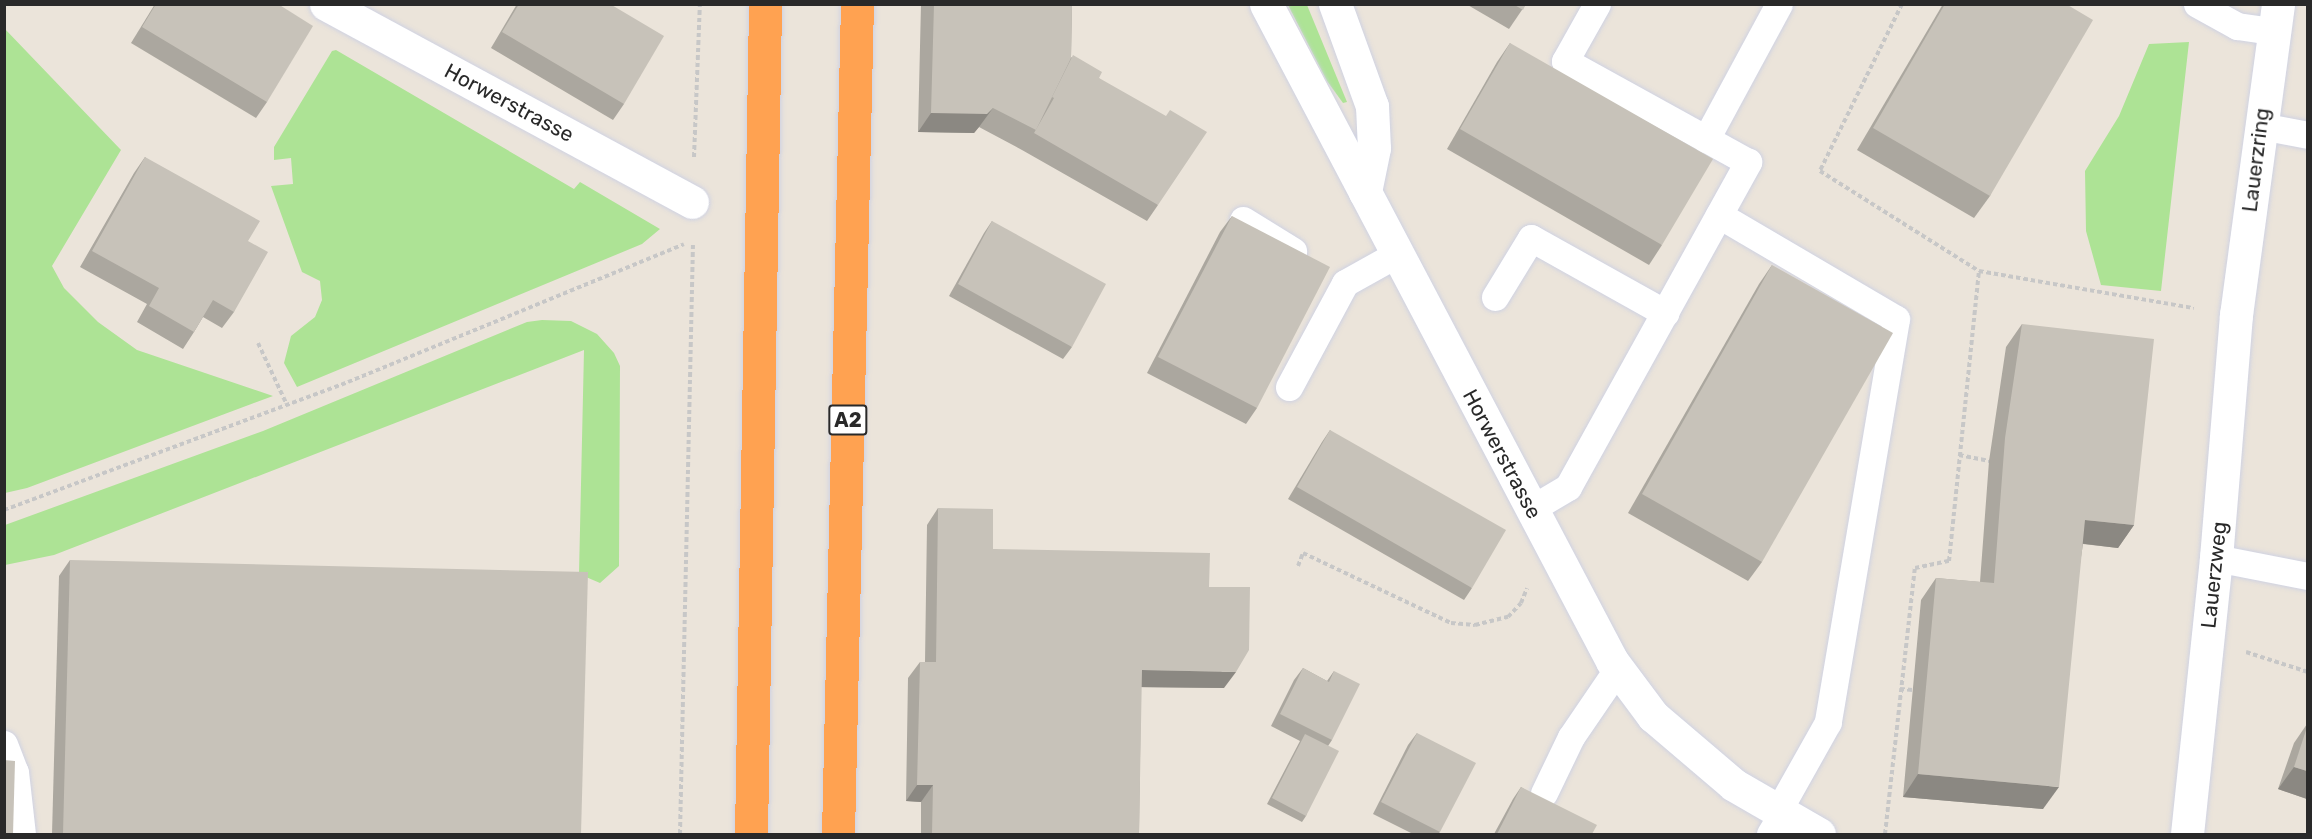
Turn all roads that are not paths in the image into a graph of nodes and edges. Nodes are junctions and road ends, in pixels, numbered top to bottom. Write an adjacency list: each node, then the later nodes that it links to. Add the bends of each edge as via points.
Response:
1 (326, 4): 14 (street, Horwerstrasse)
2 (765, 4): 31 (highway)
3 (858, 4): 32 (highway, A2)
4 (1266, 4): 13 (street, Horwerstrasse)
5 (1335, 4): 13 (street, via 1372,106 1374,148)
6 (1597, 4): 12 (lane, via 1565,61)
7 (1779, 4): 12 (lane)
8 (2197, 4): 9 (lane, via 2237,26)
9 (2275, 18): 10 (street, Lauerzring)
10 (2261, 126): 11 (lane); 21 (street, Lauerzring)
11 (2307, 135)
12 (1706, 139): 15 (lane, via 1748,162)
13 (1365, 192): 17 (street, Horwerstrasse)
14 (692, 202)
15 (1719, 215): 20 (lane); 29 (lane, via 1896,319 1828,722)
16 (1243, 220): 18 (lane)
17 (1397, 254): 18 (lane); 23 (street, Horwerstrasse)
18 (1330, 273): 22 (lane)
19 (1495, 297): 20 (lane, via 1531,238)
20 (1665, 313): 23 (lane, via 1568,487)
21 (2236, 315): 24 (street, Lauerzweg)
22 (1288, 387)
23 (1531, 509): 26 (street, Horwerstrasse)
24 (2216, 558): 25 (lane); 34 (street, Lauerzweg)
25 (2307, 576)
26 (1618, 668): 28 (lane, via 1570,737); 29 (street, Horwerstrasse, via 1653,716)
27 (4, 744): 30 (lane, via 15,772)
28 (1544, 793)
29 (1777, 820): 33 (street, Horwerstrasse)
30 (22, 834)
31 (751, 834)
32 (838, 834)
33 (1819, 834)
34 (2187, 834)

